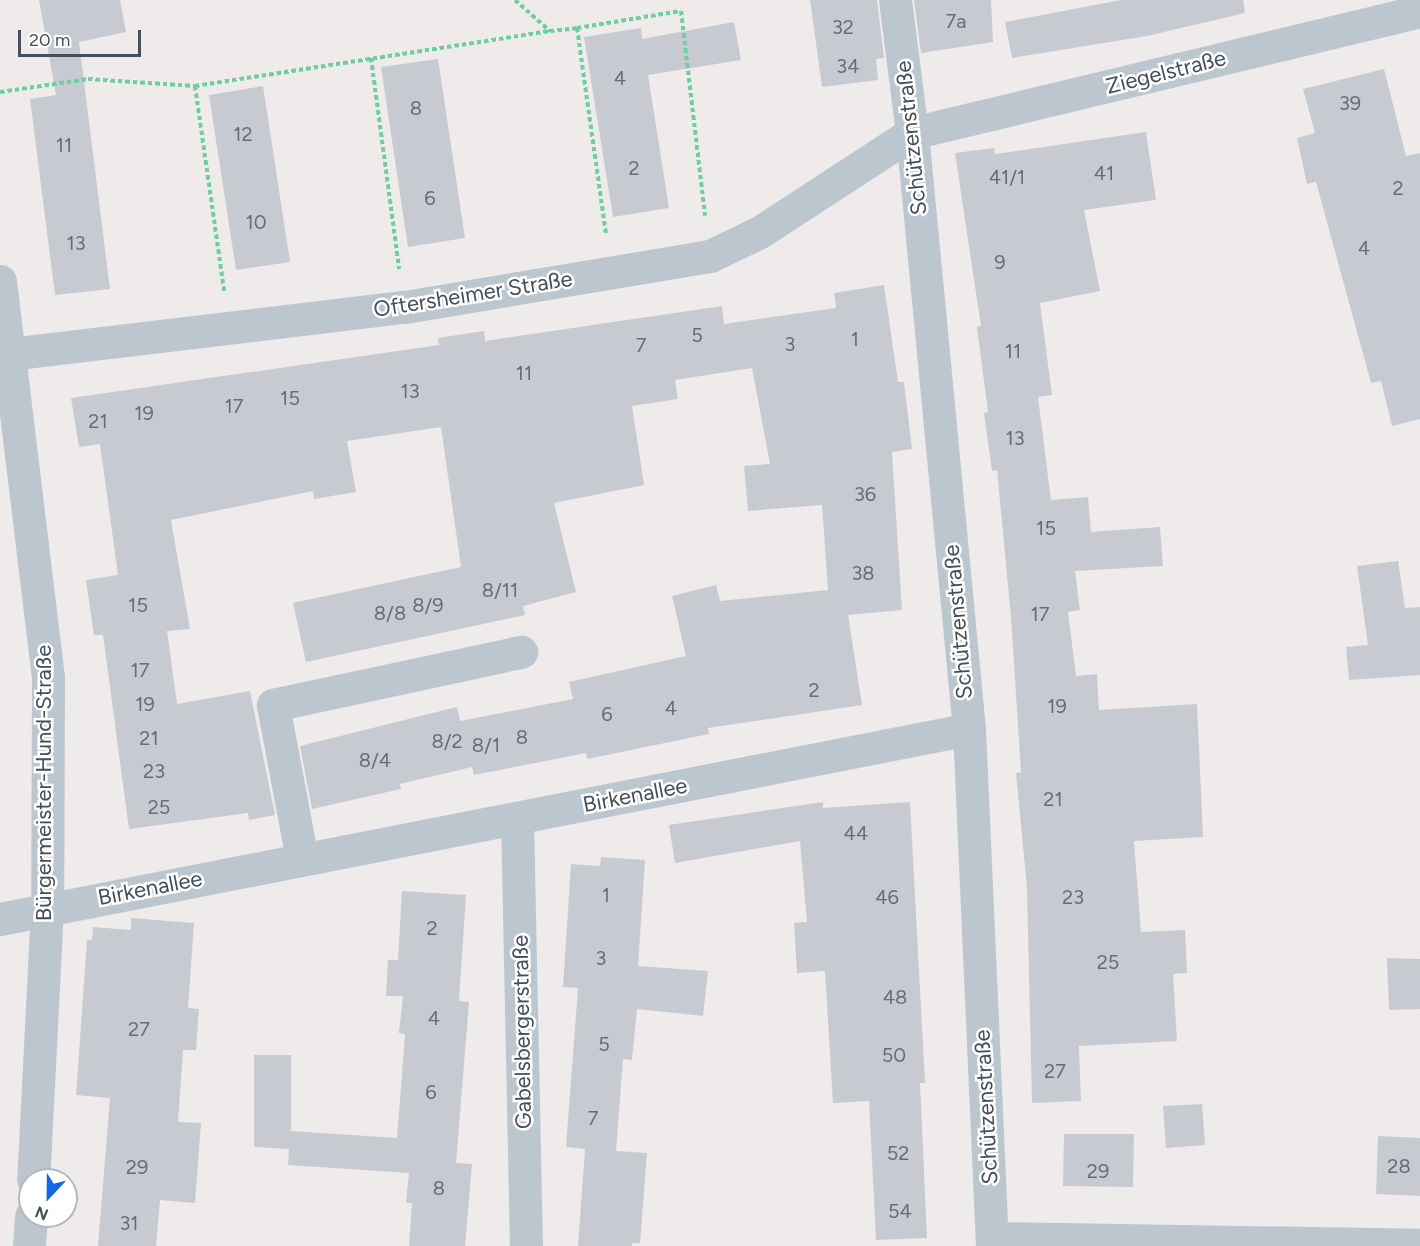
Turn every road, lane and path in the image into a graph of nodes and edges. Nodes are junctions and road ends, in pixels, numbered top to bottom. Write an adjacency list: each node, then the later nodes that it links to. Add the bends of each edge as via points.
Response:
1 (515, 0): 5 (path)
2 (895, 0): 9 (street, Schützenstraße)
3 (1420, 11): 9 (street, Ziegelstraße)
4 (578, 28): 5 (path); 10 (path, via 681,11); 11 (path)
5 (550, 31): 6 (path)
6 (371, 58): 7 (path); 13 (path)
7 (195, 86): 8 (path, via 88,79); 14 (path)
8 (0, 92)
9 (912, 133): 10 (street, Oftersheimer Straße, via 760,232); 17 (street, Schützenstraße)
10 (710, 256): 11 (street, Oftersheimer Straße)
11 (611, 271): 13 (street, Oftersheimer Straße)
12 (0, 281): 15 (street, Bürgermeister-Hund-Straße)
13 (405, 307): 14 (street, Oftersheimer Straße)
14 (229, 328): 15 (street, Oftersheimer Straße)
15 (5, 355): 20 (street, Bürgermeister-Hund-Straße, via 48,677)
16 (521, 652): 19 (street, via 273,705)
17 (969, 729): 18 (street, Birkenallee); 24 (street, Schützenstraße)
18 (517, 818): 19 (street, Birkenallee); 27 (street, Gabelsbergerstraße)
19 (302, 859): 20 (street, Birkenallee)
20 (47, 908): 21 (street, Birkenallee); 22 (street, Bürgermeister-Hund-Straße)
21 (0, 920)
22 (34, 1168)
23 (30, 1228): 26 (street)
24 (992, 1242): 25 (street)
25 (1420, 1245)
26 (29, 1246)
27 (526, 1246)

